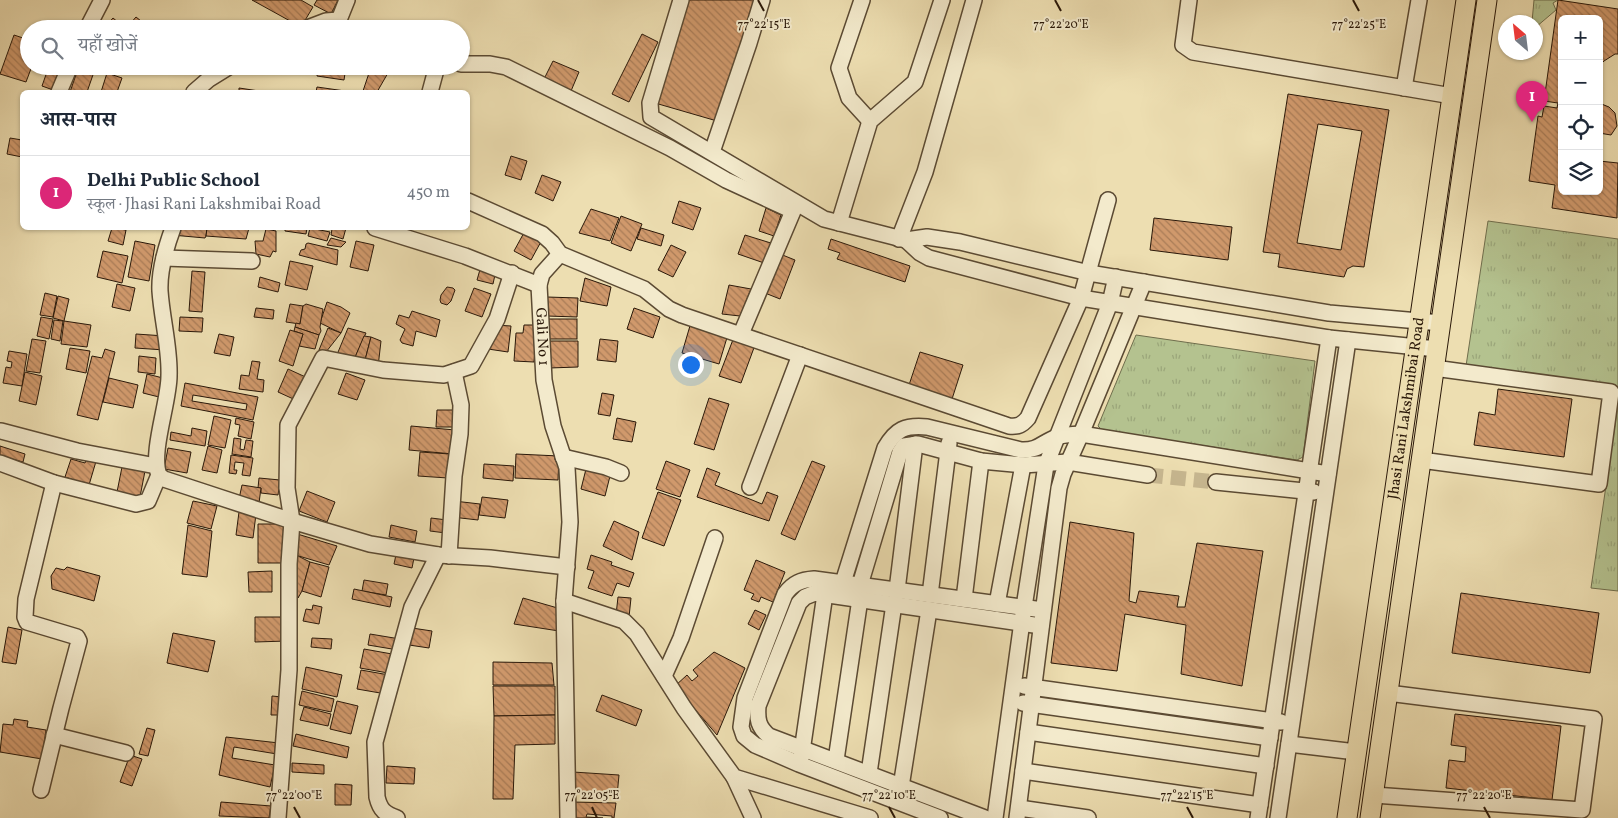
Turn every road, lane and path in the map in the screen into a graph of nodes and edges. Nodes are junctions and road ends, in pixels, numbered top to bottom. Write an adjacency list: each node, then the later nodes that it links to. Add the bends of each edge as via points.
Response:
1 (102, 0): 12 (street)
2 (348, 0): 13 (street)
3 (681, 0): 24 (street, via 650,104 651,117)
4 (762, 0): 24 (street)
5 (862, 0): 23 (street, via 839,68 849,98)
6 (942, 0): 23 (street, via 915,82)
7 (974, 0): 30 (street)
8 (1189, 0): 18 (street, via 1183,46 1193,52)
9 (1419, 0): 18 (street)
10 (1466, 0): 22 (main road, Jhasi Rani Lakshmibai Road)
11 (1488, 0): 43 (main road, Jhasi Rani Lakshmibai Road)
12 (92, 20)
13 (343, 20)
14 (470, 64): 44 (street, via 490,64 513,70 670,148 726,180 794,211)
15 (66, 75): 19 (street)
16 (215, 75): 20 (street)
17 (434, 75): 21 (street)
18 (1404, 88): 22 (street)
19 (60, 90)
20 (196, 90)
21 (430, 90)
22 (1452, 96): 42 (main road, Jhasi Rani Lakshmibai Road)
23 (870, 121): 27 (street)
24 (712, 152): 27 (street, via 824,220)
25 (1108, 200): 35 (street)
26 (470, 202): 31 (street, via 542,234)
27 (839, 223): 30 (street)
28 (172, 230): 32 (street)
29 (381, 230): 34 (street)
30 (903, 240): 35 (street, via 934,237); 39 (street, via 929,258)
31 (560, 254): 38 (street, via 542,274); 44 (street, via 644,289 682,315)
32 (164, 258): 33 (street); 67 (street, via 160,290 169,376)
33 (252, 261)
34 (512, 273): 38 (street); 51 (street, via 497,319 471,366)
35 (1089, 273): 36 (street); 39 (street)
36 (1116, 277): 37 (street); 40 (street)
37 (1144, 282): 41 (street); 42 (street, via 1329,313)
38 (539, 285): 60 (street, Gali No 1, via 544,380)
39 (1081, 298): 40 (street); 49 (street, via 1028,418 1016,427)
40 (1110, 303): 41 (street); 57 (street)
41 (1134, 307): 45 (street); 56 (street)
42 (1420, 320): 43 (street); 47 (main road, Jhasi Rani Lakshmibai Road)
43 (1441, 323): 48 (main road, Jhasi Rani Lakshmibai Road)
44 (741, 334): 49 (street)
45 (1328, 338): 46 (street); 52 (street)
46 (1348, 340): 47 (street); 53 (street)
47 (1416, 348): 48 (street); 109 (main road, Jhasi Rani Lakshmibai Road)
48 (1437, 350): 50 (main road, Jhasi Rani Lakshmibai Road)
49 (800, 355): 74 (street)
50 (1434, 368): 62 (main road, Jhasi Rani Lakshmibai Road); 62 (street, via 1611,392 1599,484)
51 (454, 372): 77 (street, via 444,376 383,370 323,358 288,425 287,488); 79 (street, via 461,405 460,425)
52 (1319, 403): 53 (street); 69 (street)
53 (1338, 406): 70 (street)
54 (1, 431): 67 (street)
55 (950, 434): 57 (street, via 1021,450 1040,448); 59 (street); 81 (street, via 914,426 902,428 892,436 884,448)
56 (1081, 434): 57 (street); 63 (street); 69 (street)
57 (1058, 436): 66 (street)
58 (915, 444): 59 (street); 82 (street, via 904,446 900,452); 83 (street)
59 (948, 451): 61 (street); 88 (street)
60 (563, 457): 68 (street); 80 (street, Gali No 1, via 567,468 570,522)
61 (981, 460): 65 (street); 85 (street)
62 (1421, 460): 97 (main road, Jhasi Rani Lakshmibai Road)
63 (1068, 462): 66 (street); 71 (street); 91 (street, via 1059,488)
64 (0, 463): 73 (street)
65 (1023, 465): 66 (street); 89 (street)
66 (1046, 465): 90 (street)
67 (158, 470): 73 (street, via 151,497 142,504); 77 (street, via 164,479)
68 (621, 472)
69 (1309, 472): 70 (street); 75 (street)
70 (1328, 474): 76 (street)
71 (1148, 475)
72 (1216, 482): 75 (street)
73 (54, 483): 105 (street, via 26,599 25,617 27,622 77,637 79,641)
74 (750, 487)
75 (1306, 490): 76 (street); 84 (street)
76 (1326, 493): 86 (street)
77 (292, 521): 79 (street, via 370,544); 124 (street, via 289,670)
78 (715, 538): 94 (street, via 681,638)
79 (444, 556): 80 (street); 125 (street, via 412,607 375,742 378,805)
80 (567, 567): 87 (street, Gali No 1)
81 (836, 591): 82 (street); 108 (street); 108 (street, via 815,593 799,603 758,706 761,728 769,736); 112 (street, via 814,579 802,580 791,587 785,594 744,698 741,727 744,736)
82 (858, 594): 83 (street); 111 (street)
83 (895, 597): 88 (street); 115 (street)
84 (1291, 597): 86 (street); 102 (street)
85 (964, 599): 88 (street); 89 (street)
86 (1310, 600): 103 (street)
87 (564, 601): 94 (street, via 624,621 637,634); 126 (street, Gali No 1)
88 (930, 602): 92 (street); 117 (street)
89 (997, 604): 90 (street)
90 (1024, 607): 91 (street); 92 (street)
91 (1043, 610): 93 (street)
92 (1022, 623): 93 (street); 95 (street)
93 (1041, 626): 96 (street)
94 (664, 676): 116 (street)
95 (1014, 685): 96 (street); 98 (street)
96 (1034, 687): 99 (street); 100 (street)
97 (1388, 693): 119 (main road, Jhasi Rani Lakshmibai Road); 123 (street, via 1594,719)
98 (1011, 701): 99 (street); 131 (street)
99 (1032, 704): 101 (street); 104 (street)
100 (1154, 704): 101 (street); 102 (street)
101 (1151, 721): 106 (street)
102 (1273, 721): 103 (street); 106 (street)
103 (1292, 724): 107 (street)
104 (1028, 732): 113 (street); 114 (street)
105 (54, 734): 110 (street); 118 (street)
106 (1270, 738): 113 (street)
107 (1289, 744): 109 (street); 133 (street)
108 (803, 749): 111 (street); 112 (street)
109 (1356, 752): 134 (main road, Jhasi Rani Lakshmibai Road)
110 (126, 753)
111 (836, 760): 115 (street)
112 (799, 764): 120 (street)
113 (1266, 766): 121 (street)
114 (1023, 772): 121 (street); 122 (street)
115 (869, 773): 117 (street)
116 (734, 777): 127 (street); 128 (street)
117 (901, 785): 120 (street); 130 (street)
118 (41, 790)
119 (1374, 794): 123 (street); 135 (main road, Jhasi Rani Lakshmibai Road)
120 (898, 802): 129 (street)
121 (1259, 812)
122 (1018, 813): 132 (street)
123 (1581, 814)
124 (278, 818)
125 (398, 818)
126 (568, 818)
127 (753, 818)
128 (870, 818)
129 (940, 818)
130 (985, 818)
131 (995, 818)
132 (1088, 818)
133 (1278, 818)
134 (1347, 818)
135 (1370, 818)

